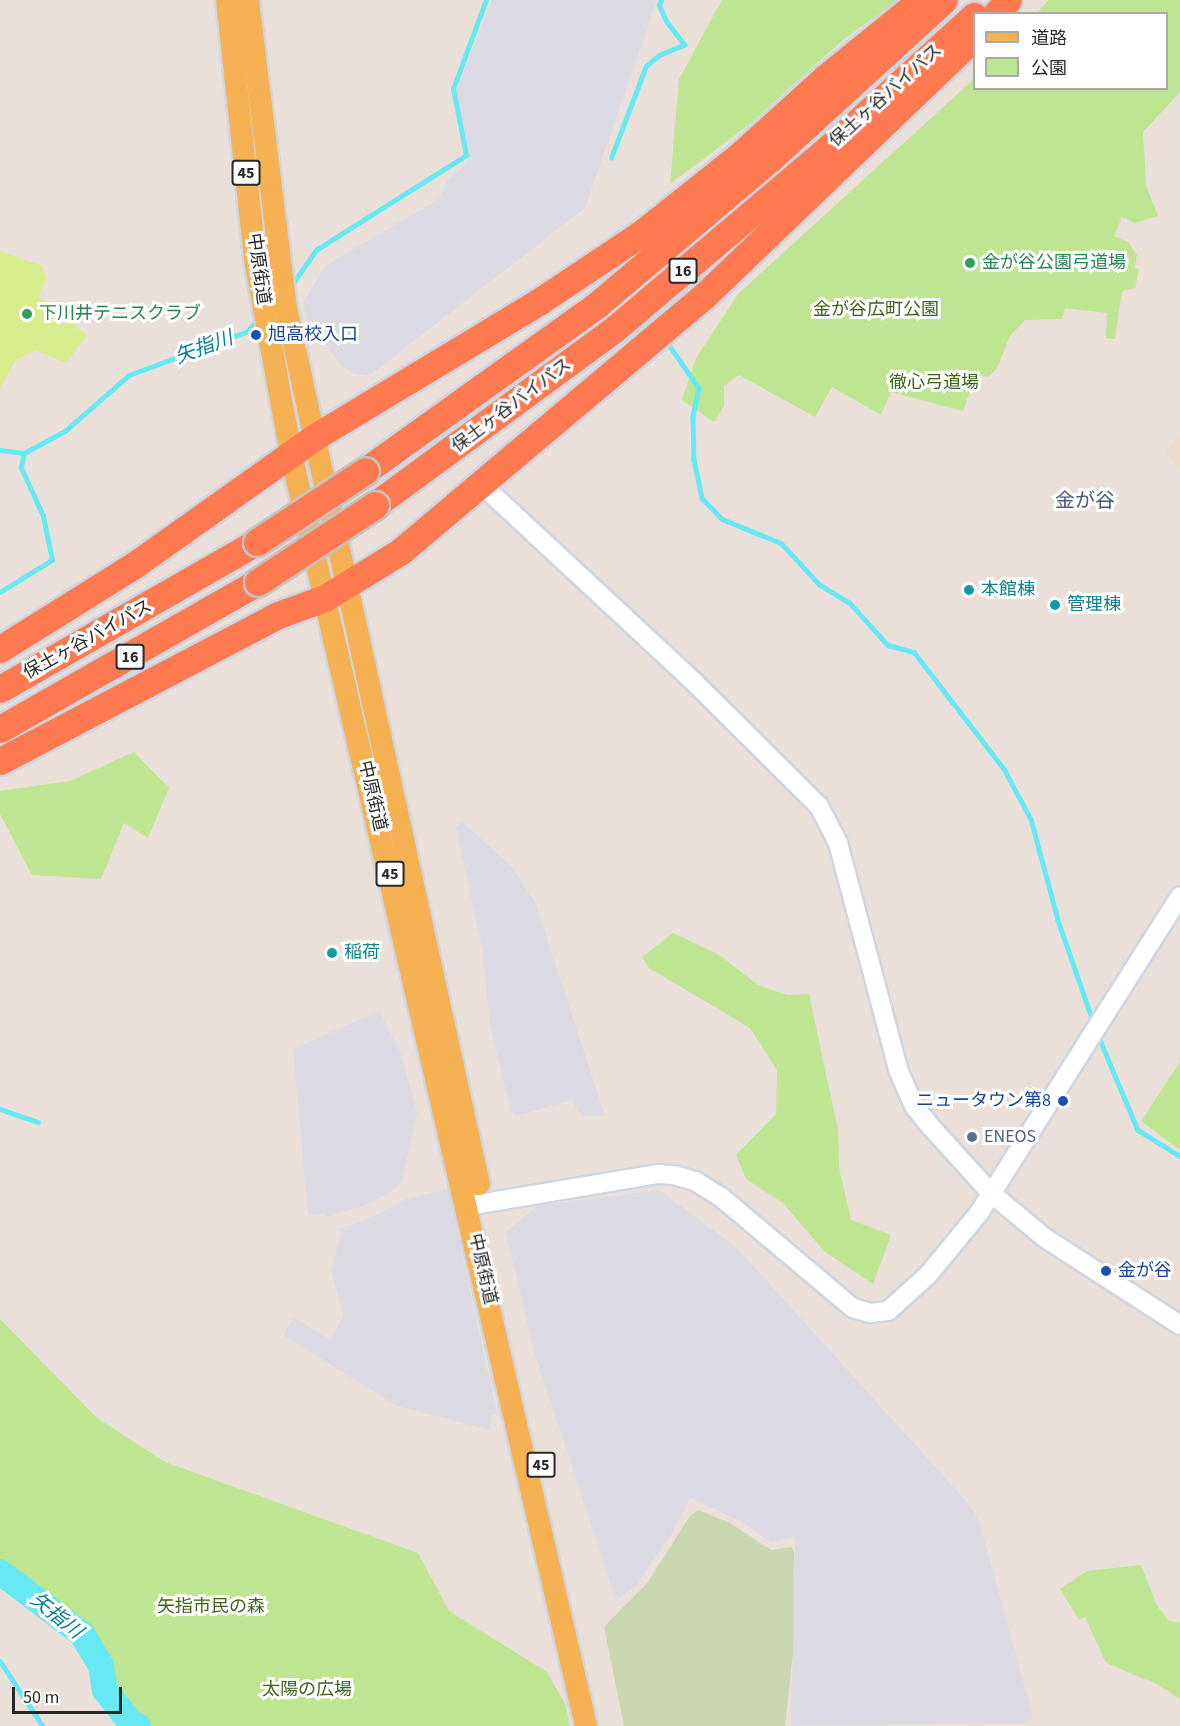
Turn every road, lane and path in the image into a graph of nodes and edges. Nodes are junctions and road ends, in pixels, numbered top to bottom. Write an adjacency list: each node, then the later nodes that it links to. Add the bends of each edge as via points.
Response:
1 (227, 0): 12 (main road, 中原街道 / 45, via 258,276)
2 (248, 0): 11 (main road, 中原街道 / 45, via 286,308)
3 (921, 0): 11 (highway, via 825,78 740,155 642,232 540,301)
4 (944, 0): 17 (highway, 保土ヶ谷バイパス / 16, bridge, via 763,165 598,304 366,471 257,542)
5 (991, 0): 7 (highway, 保土ヶ谷バイパス / 16)
6 (1008, 0): 8 (highway)
7 (979, 12)
8 (998, 12)
9 (973, 18): 18 (highway, 保土ヶ谷バイパス / 16, bridge, via 832,145 612,330 375,505 258,582)
10 (973, 39): 13 (highway, via 703,297)
11 (313, 438): 12 (highway); 14 (main road, 中原街道 / 45)
12 (291, 454): 15 (main road, 中原街道 / 45); 16 (highway, via 136,564)
13 (481, 484): 14 (highway, via 401,551); 21 (street, via 702,689 819,806 838,843 899,1072 914,1106)
14 (350, 585): 15 (highway); 22 (main road, 中原街道 / 45)
15 (325, 598): 19 (highway, via 278,615); 22 (main road, 中原街道 / 45)
16 (0, 649)
17 (0, 689)
18 (0, 729)
19 (0, 761)
20 (1180, 896): 21 (street)
21 (992, 1192): 22 (street, via 940,1262 895,1307 880,1313 853,1308 765,1231 706,1187 686,1178 658,1174); 23 (street, via 1045,1238)
22 (475, 1205): 24 (main road, 中原街道 / 45); 25 (main road, 中原街道 / 45)
23 (1180, 1325)
24 (586, 1726)
25 (600, 1726)

